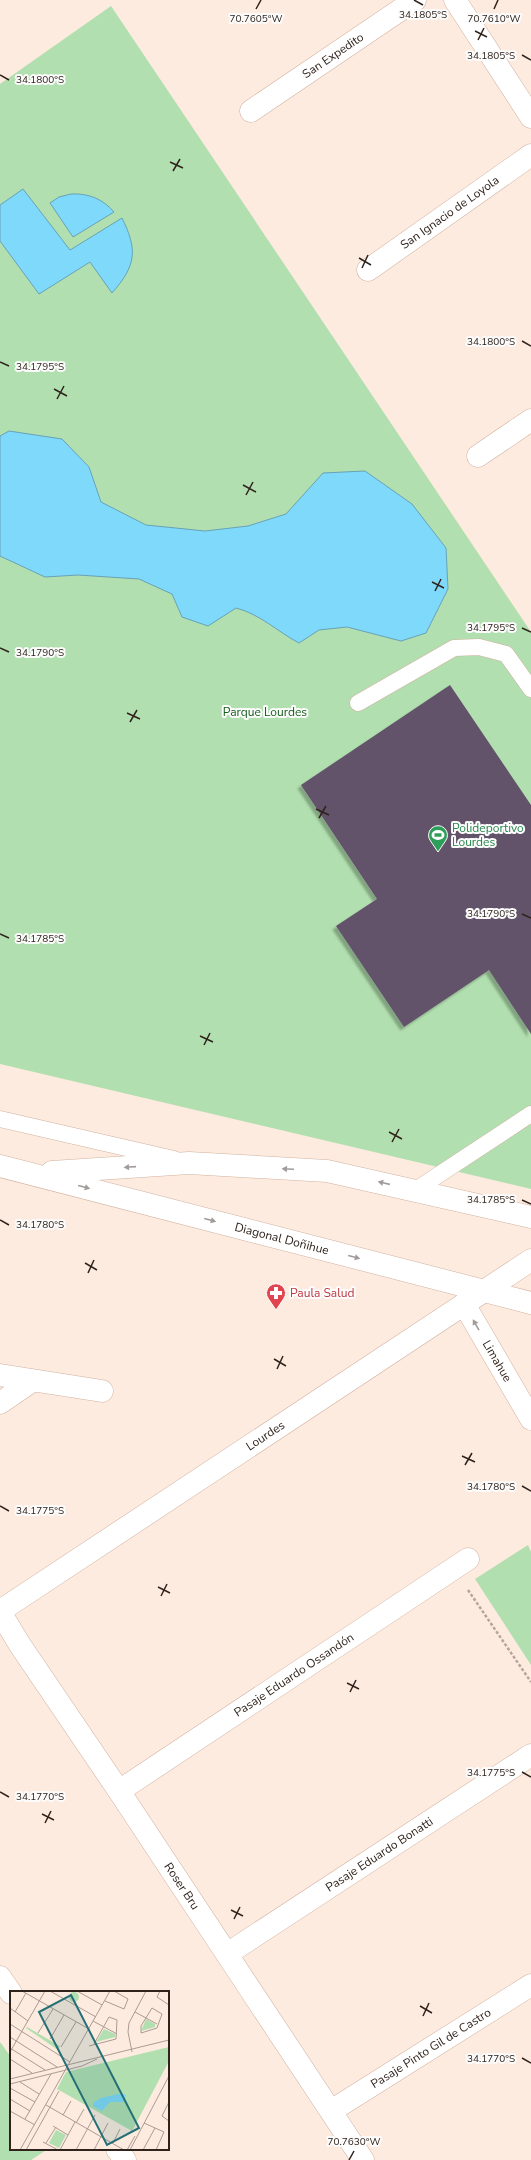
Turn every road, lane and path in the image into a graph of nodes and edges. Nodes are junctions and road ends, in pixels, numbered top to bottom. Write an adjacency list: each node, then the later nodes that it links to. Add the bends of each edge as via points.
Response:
1 (415, 0): 3 (street, San Expedito)
2 (455, 0): 4 (street)
3 (251, 111)
4 (531, 118)
5 (531, 154): 6 (street, San Ignacio de Loyola)
6 (368, 270)
7 (531, 420): 8 (street)
8 (478, 456)
9 (531, 689): 10 (lane, via 506,654 479,647 454,648)
10 (358, 703)
11 (531, 1114): 16 (lane)
12 (0, 1119): 13 (lane, Diagonal Doñihue)
13 (190, 1163): 15 (street, Diagonal Doñihue, one-way to 15); 16 (street, Diagonal Doñihue, one-way to 13, via 327,1171)
14 (0, 1166): 15 (street, Diagonal Doñihue)
15 (33, 1174): 19 (street, Diagonal Doñihue, one-way to 19)
16 (414, 1191): 17 (street, Diagonal Doñihue)
17 (531, 1217)
18 (531, 1260): 19 (street, Lourdes)
19 (485, 1291): 20 (street, Diagonal Doñihue); 21 (street, Lourdes)
20 (531, 1303)
21 (464, 1304): 26 (street, Limahue, one-way to 21); 28 (street, Lourdes)
22 (0, 1375): 23 (street)
23 (32, 1381): 24 (street); 25 (street)
24 (102, 1391)
25 (0, 1403)
26 (531, 1419)
27 (461, 1564): 29 (path); 31 (street, Pasaje Eduardo Ossandón)
28 (0, 1612): 31 (street, Roser Bru, via 20,1646)
29 (531, 1682)
30 (531, 1755): 32 (street, Pasaje Eduardo Bonatti)
31 (119, 1791): 32 (street, Roser Bru)
32 (227, 1954): 36 (street, Roser Bru)
33 (0, 1976): 35 (street)
34 (531, 1985): 36 (street, Pasaje Pinto Gil de Castro)
35 (10, 1991)
36 (331, 2111): 39 (street, Roser Bru)
37 (118, 2150): 38 (street)
38 (125, 2160)
39 (363, 2160)

